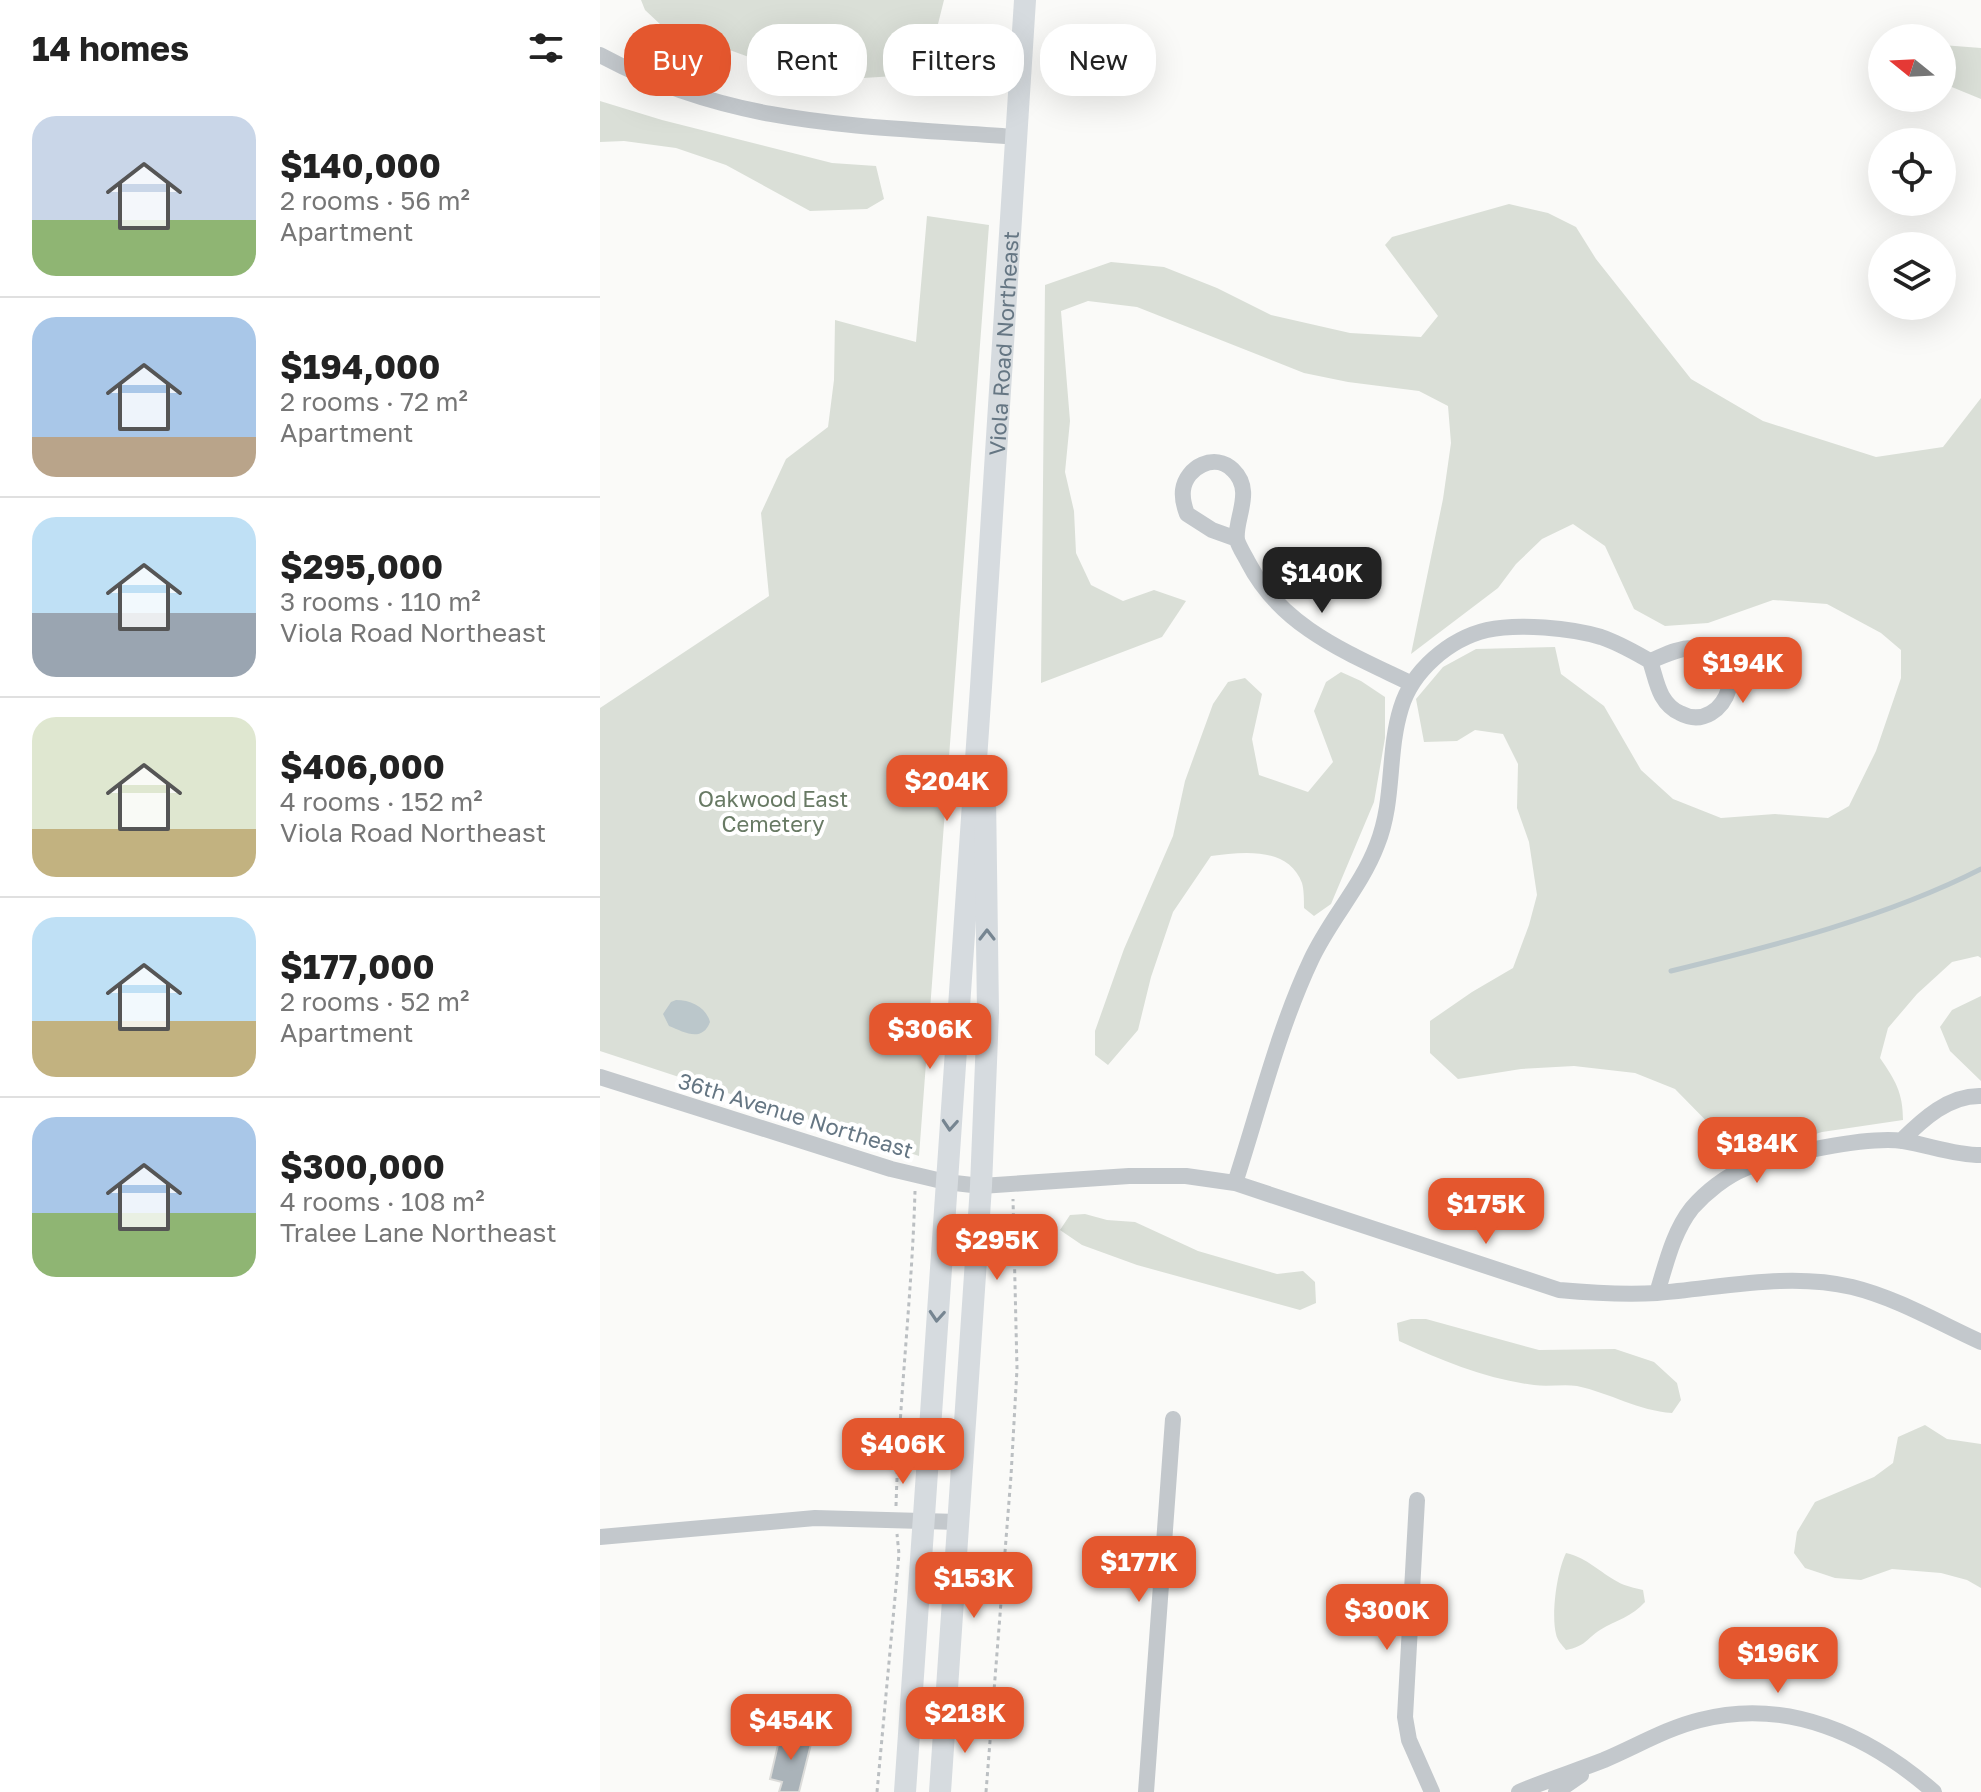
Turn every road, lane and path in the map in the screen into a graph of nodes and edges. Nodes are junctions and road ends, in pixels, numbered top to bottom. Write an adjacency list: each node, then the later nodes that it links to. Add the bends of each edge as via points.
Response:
1 (1025, 0): 3 (main road, Viola Road Northeast)
2 (600, 55): 3 (street, via 687,94 779,117)
3 (1015, 137): 7 (main road, Viola Road Northeast)
4 (1237, 539): 4 (street, via 1240,480 1232,469 1209,461 1187,477 1187,514); 6 (street, via 1277,604 1303,627)
5 (1650, 661): 5 (street, via 1663,699 1675,711 1689,718 1718,710 1731,681 1724,657 1693,648); 6 (street, via 1600,637 1564,630 1487,630 1455,644)
6 (1410, 683): 14 (street, via 1400,710 1388,811 1377,845 1359,884 1312,957)
7 (981, 687): 13 (main road, Viola Road Northeast, one-way to 13); 16 (main road, Viola Road Northeast, one-way to 7, via 988,1013)
8 (601, 1082): 12 (street, 36th Avenue Northeast)
9 (1981, 1096): 10 (street, via 1949,1103)
10 (1901, 1141): 11 (street); 17 (street, via 1810,1150 1745,1168 1691,1209)
11 (1981, 1155)
12 (916, 1175): 13 (street, 36th Avenue Northeast); 21 (path)
13 (946, 1182): 16 (street, 36th Avenue Northeast); 22 (main road, Viola Road Northeast, one-way to 22)
14 (1235, 1183): 15 (street, 36th Avenue Northeast, via 1129,1176); 17 (street, 36th Avenue Northeast, via 1559,1290)
15 (1014, 1184): 16 (street, 36th Avenue Northeast); 29 (path, via 1017,1369)
16 (981, 1186): 23 (main road, Viola Road Northeast)
17 (1657, 1293): 18 (street, 36th Avenue Northeast, via 1758,1282 1851,1287)
18 (1981, 1342)
19 (1173, 1419): 30 (street)
20 (1417, 1500): 31 (street, via 1405,1717 1409,1740)
21 (896, 1520): 22 (street); 24 (street, via 815,1518); 26 (path, via 899,1554)
22 (924, 1521): 23 (street); 27 (main road, Viola Road Northeast)
23 (958, 1522): 28 (main road, Viola Road Northeast)
24 (600, 1537)
25 (1603, 1760): 32 (street); 33 (street); 34 (street, via 1699,1720 1745,1713 1787,1715 1855,1737)
26 (877, 1792)
27 (905, 1792)
28 (940, 1792)
29 (986, 1792)
30 (1146, 1792)
31 (1432, 1792)
32 (1519, 1792)
33 (1556, 1792)
34 (1934, 1792)

